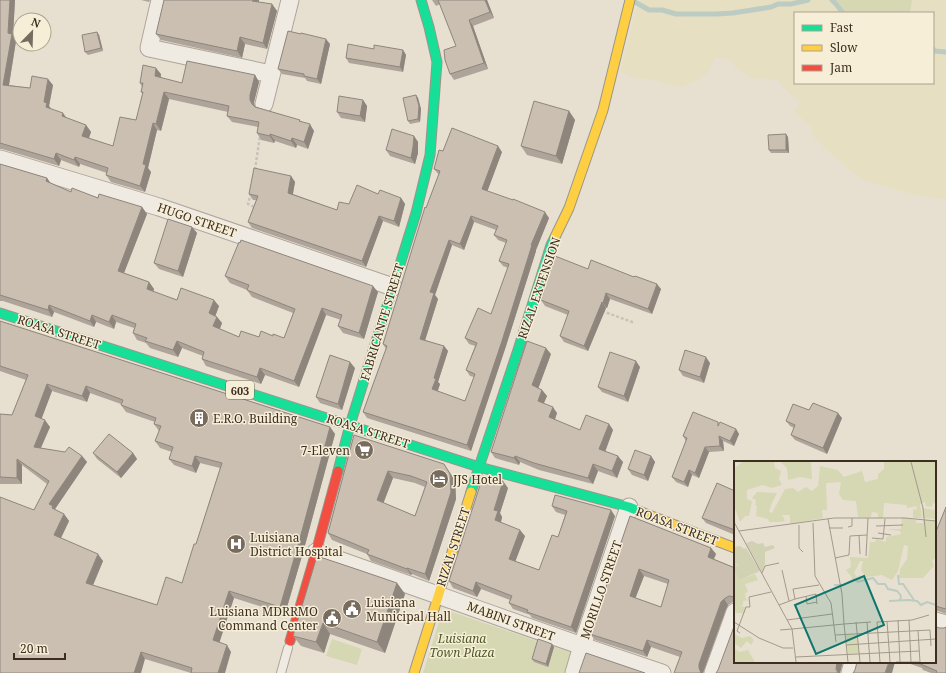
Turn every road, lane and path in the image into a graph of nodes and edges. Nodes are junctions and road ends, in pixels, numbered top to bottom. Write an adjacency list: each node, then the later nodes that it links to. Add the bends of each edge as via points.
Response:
1 (160, 0): 5 (street, via 149,48)
2 (290, 0): 5 (street)
3 (421, 0): 12 (street, FABRICANTE STREET, via 437,62 430,155 416,213)
4 (630, 0): 17 (street, RIZAL EXTENSION, via 603,110 569,208 551,245)
5 (271, 74): 6 (street)
6 (264, 104)
7 (261, 131): 9 (path)
8 (0, 159): 11 (street, HUGO STREET, via 160,207)
9 (254, 175)
10 (251, 190): 11 (path, via 248,204 254,207)
11 (243, 236): 12 (street, HUGO STREET)
12 (393, 287): 16 (street, FABRICANTE STREET)
13 (598, 309): 15 (path)
14 (0, 313): 16 (street, ROASA STREET / 603)
15 (635, 323)
16 (350, 425): 17 (street, ROASA STREET / 603); 20 (street, FABRICANTE STREET)
17 (479, 467): 18 (street, ROASA STREET); 21 (street, RIZAL STREET)
18 (629, 508): 19 (street, ROASA STREET); 26 (street, MORILLO STREET)
19 (734, 548)
20 (316, 552): 21 (street, MABINI STREET); 25 (street, FABRICANTE STREET)
21 (438, 594): 26 (street, MABINI STREET); 29 (street, RIZAL STREET)
22 (734, 615): 32 (street)
23 (936, 620): 24 (street)
24 (946, 624)
25 (289, 644): 28 (lane)
26 (582, 646): 30 (street, MORILLO STREET); 31 (street, MABINI STREET)
27 (854, 663): 33 (street)
28 (281, 673)
29 (414, 673)
30 (574, 673)
31 (662, 673)
32 (713, 673)
33 (850, 673)

